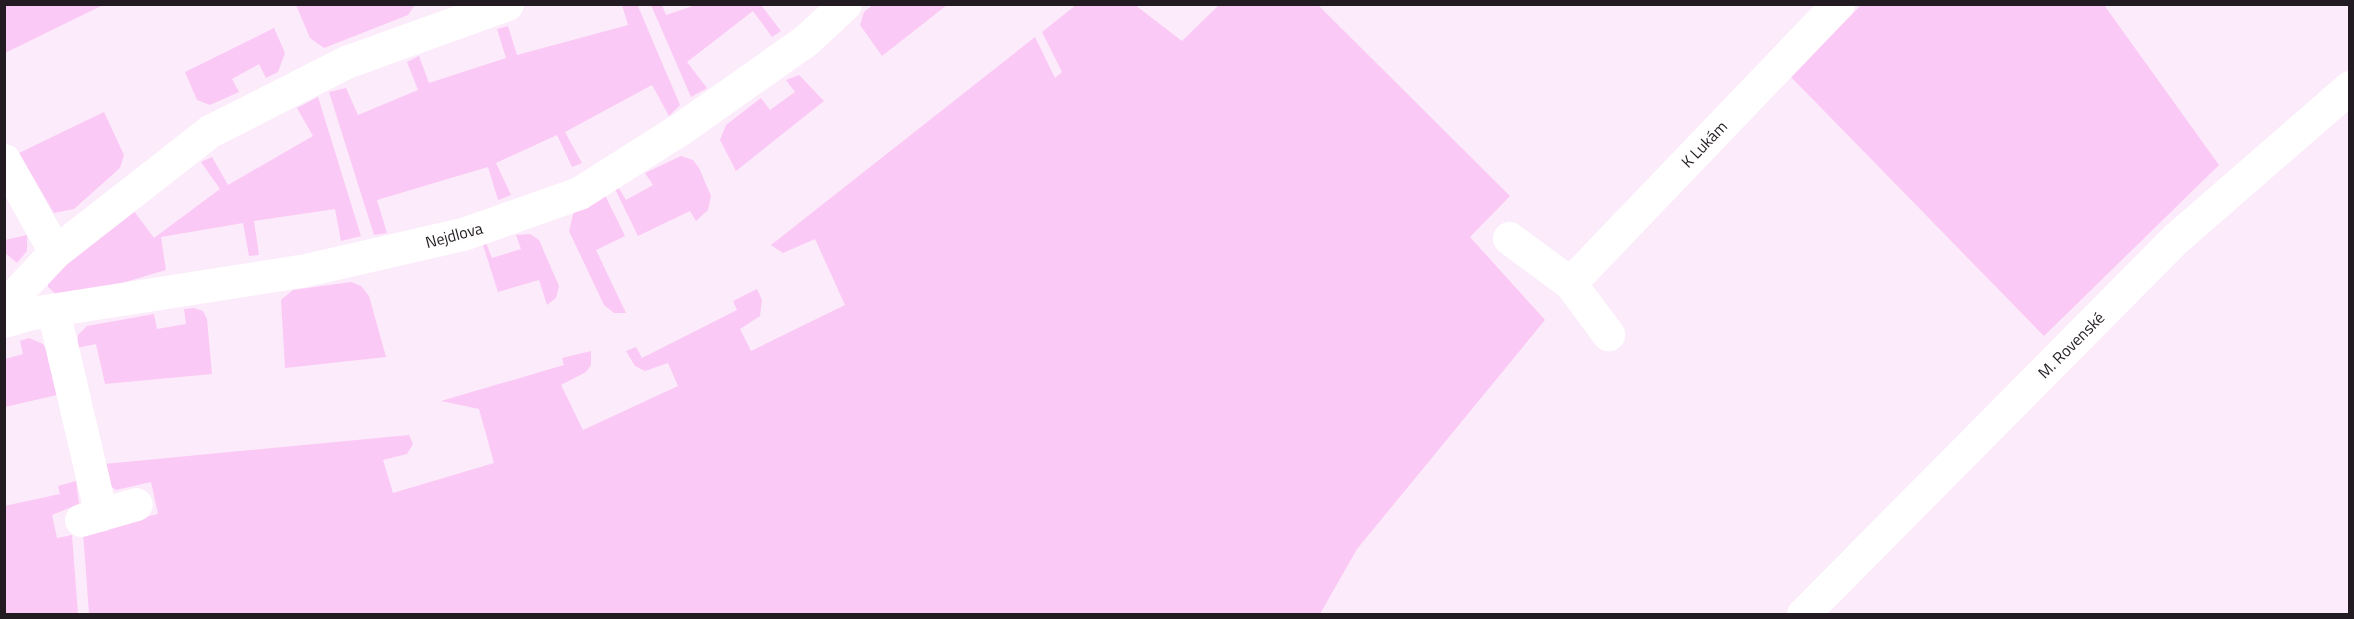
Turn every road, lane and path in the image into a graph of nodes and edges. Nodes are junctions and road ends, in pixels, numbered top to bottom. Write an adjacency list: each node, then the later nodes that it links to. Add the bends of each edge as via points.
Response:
1 (507, 4): 7 (street, via 346,62 210,131)
2 (845, 4): 10 (street, Nejdlova, via 797,46 680,129 579,193 463,234 311,269)
3 (1838, 4): 8 (street, K Lukám)
4 (2349, 87): 14 (street, M. Rovenské, via 2175,239)
5 (4, 160): 7 (street)
6 (1509, 238): 8 (street)
7 (55, 252): 9 (street)
8 (1570, 283): 12 (street)
9 (4, 306)
10 (53, 310): 11 (street, Nejdlova); 13 (street, via 90,518)
11 (4, 321)
12 (1608, 334)
13 (136, 504)
14 (1803, 615)

